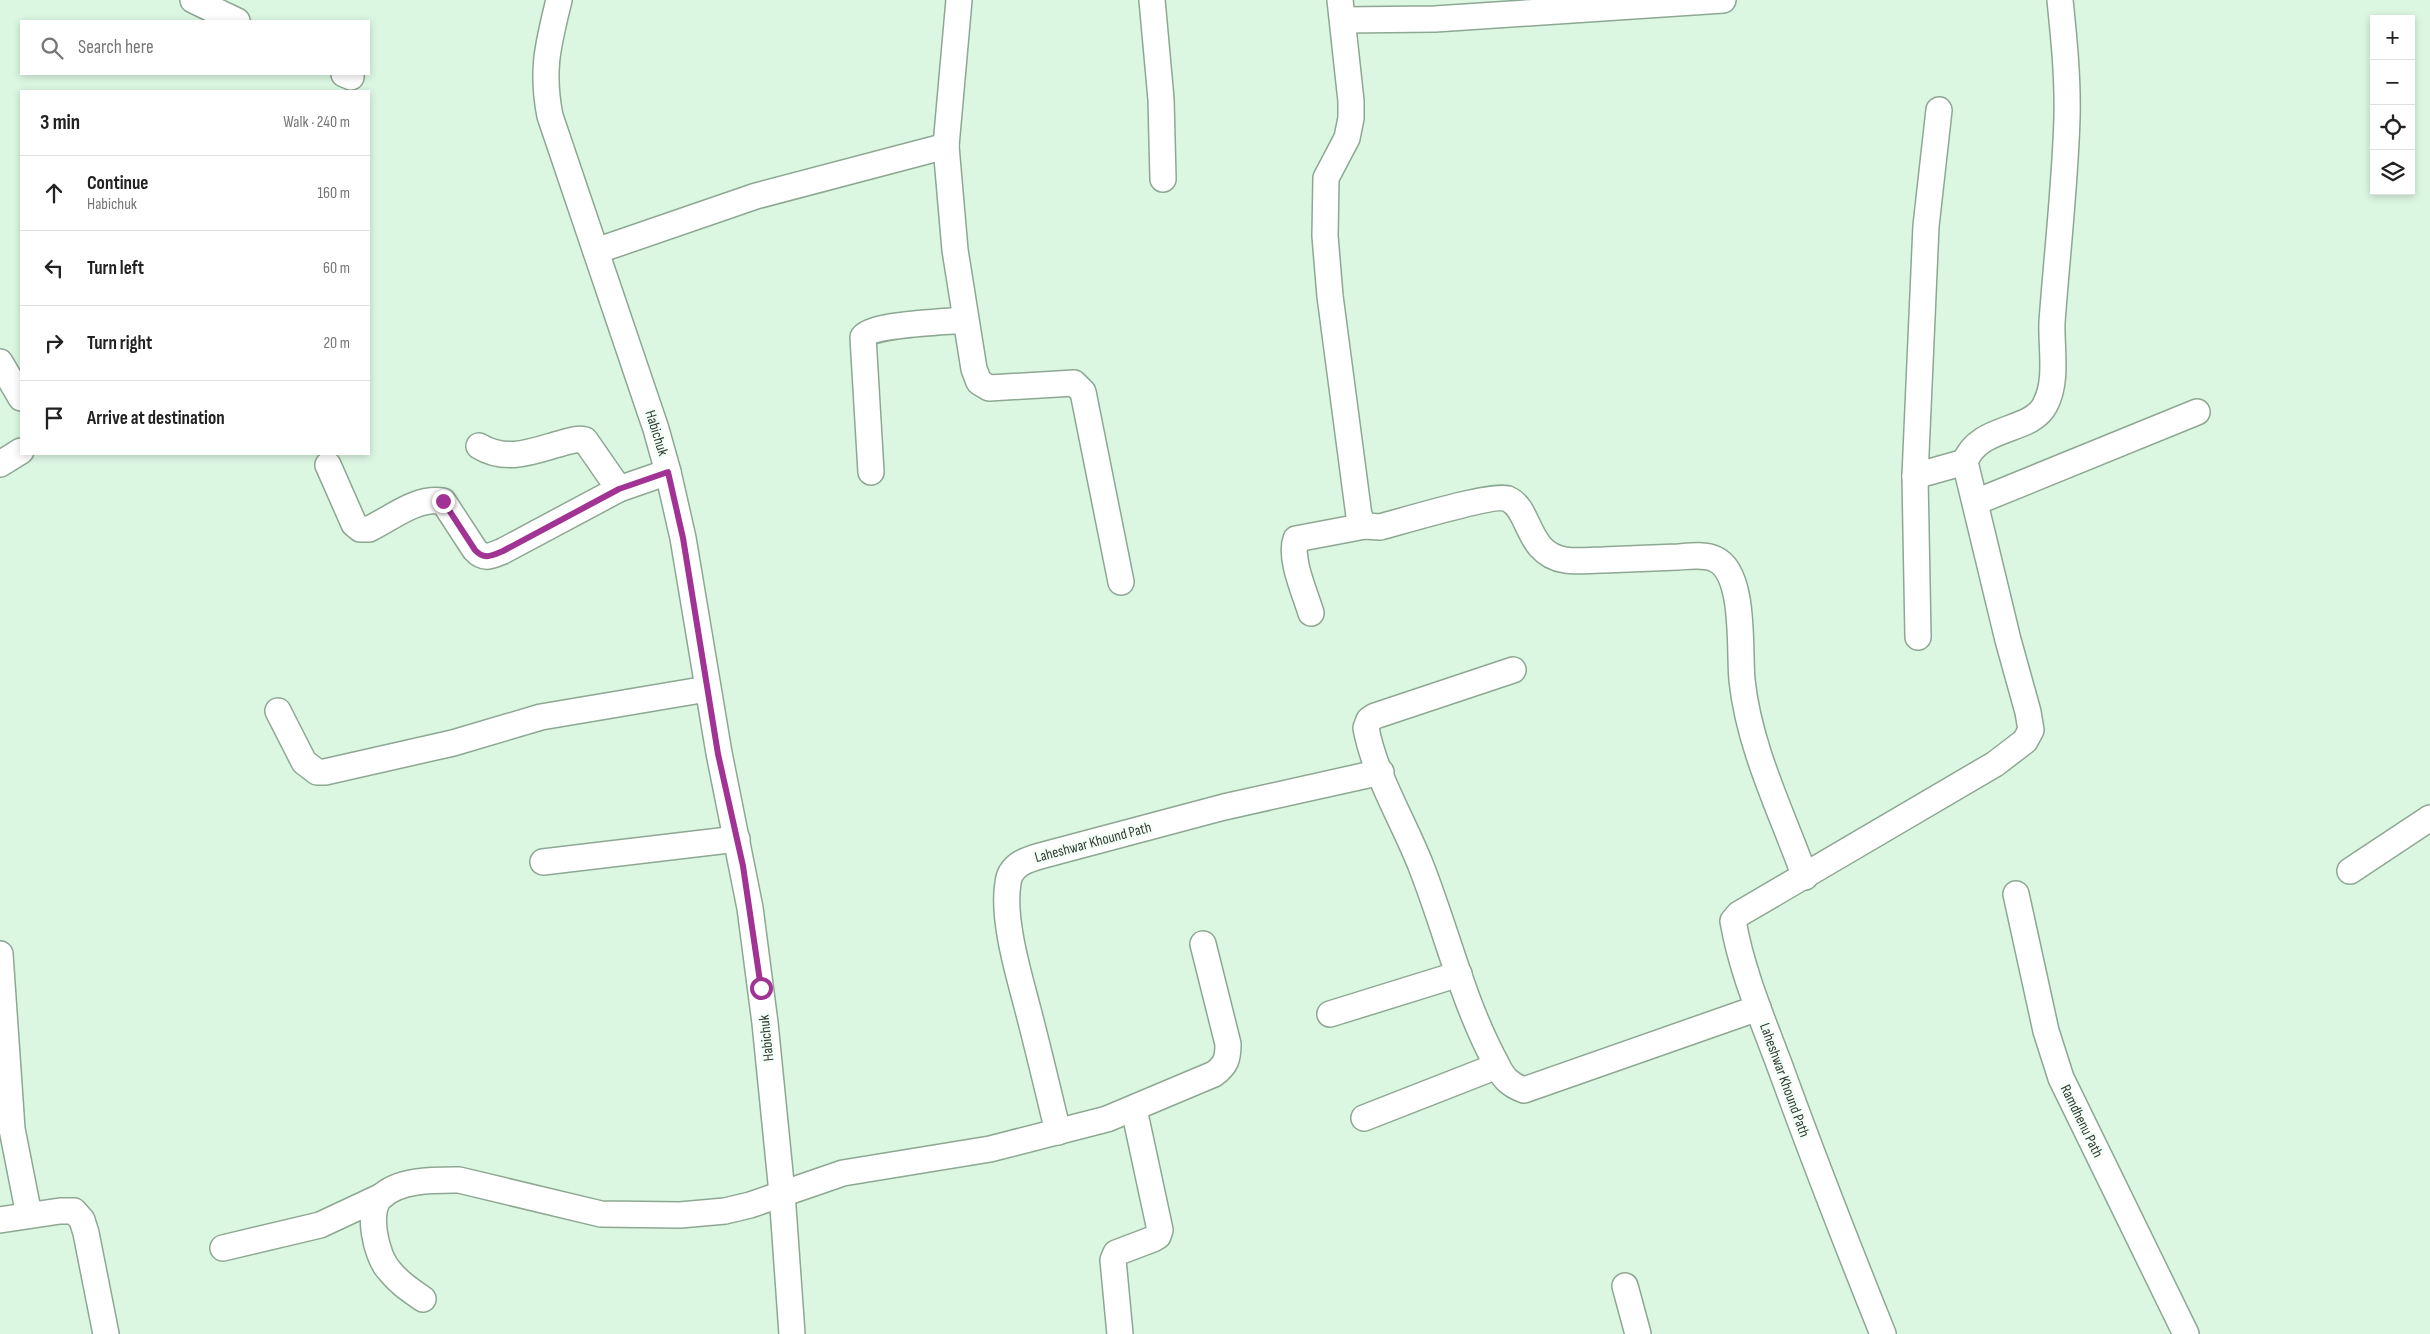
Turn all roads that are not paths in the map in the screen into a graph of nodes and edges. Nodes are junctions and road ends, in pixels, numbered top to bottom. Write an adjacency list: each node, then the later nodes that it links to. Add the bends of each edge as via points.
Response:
1 (193, 0): 8 (street)
2 (559, 0): 12 (street, Habichuk, via 547,46 545,91 550,116)
3 (959, 0): 10 (street)
4 (1152, 0): 11 (street, via 1161,99)
5 (1723, 0): 7 (street, via 1434,19)
6 (2060, 0): 19 (street, via 2067,118 2050,393 2044,407 2034,416 1978,442 1969,451)
7 (1342, 10): 27 (street, via 1351,118 1347,138 1326,178 1325,236 1353,484 1359,516)
8 (235, 20)
9 (1938, 110): 24 (street, via 1926,226)
10 (946, 146): 12 (street, via 756,196); 13 (street)
11 (1163, 179)
12 (596, 251): 22 (street, Habichuk)
13 (965, 320): 23 (street, via 866,332 863,337); 28 (street, via 974,369 979,382 988,388 1074,383 1083,392)
14 (0, 362): 15 (street)
15 (20, 396)
16 (2197, 412): 26 (street)
17 (479, 446): 25 (street, via 489,452 510,456 573,440 585,440)
18 (20, 452): 20 (street)
19 (1965, 462): 24 (street); 26 (street)
20 (0, 464)
21 (328, 465): 25 (street, via 354,524 360,530 417,504 443,501 475,550 480,556 487,557)
22 (668, 472): 25 (street); 32 (street, Habichuk, via 683,538)
23 (871, 472)
24 (1915, 476): 30 (street)
25 (619, 489)
26 (1976, 502): 39 (street, via 1985,552 2028,712 2031,730 2026,741 1995,764)
27 (1365, 526): 29 (street, via 1296,539 1294,558); 39 (street, via 1380,527 1500,498 1517,505 1536,542 1558,558 1696,556 1715,559 1724,565 1737,590 1742,682 1754,736)
28 (1121, 582)
29 (1311, 613)
30 (1918, 637)
31 (1513, 670): 34 (street, Laheshwar Khound Path, via 1369,720 1366,728 1368,738)
32 (707, 689): 33 (street, via 541,717 461,741 325,772 316,772 304,762); 36 (street, Habichuk)
33 (278, 711)
34 (1381, 772): 43 (street, Laheshwar Khound Path, via 1420,864); 49 (street, Laheshwar Khound Path, via 1224,807 1033,858 1015,866 1008,882 1011,936)
35 (2430, 818): 38 (street)
36 (737, 839): 37 (street); 50 (street, Habichuk, via 765,1023)
37 (543, 862)
38 (2350, 872)
39 (1805, 877): 44 (street, via 1739,914 1733,921)
40 (2016, 894): 62 (street, Ramdhenu Path, via 2043,1022 2061,1078)
41 (1203, 944): 47 (street, via 1228,1044 1228,1058 1224,1067 1214,1074)
42 (0, 954): 52 (street, via 12,1129)
43 (1459, 974): 45 (street); 46 (street, Laheshwar Khound Path)
44 (1758, 1008): 46 (street, Laheshwar Khound Path, via 1524,1090 1513,1086); 61 (street, Laheshwar Khound Path, via 1812,1156)
45 (1330, 1014)
46 (1497, 1066): 48 (street)
47 (1134, 1109): 49 (street); 59 (street, via 1160,1230 1153,1239 1116,1253 1113,1260)
48 (1364, 1118)
49 (1058, 1132): 50 (street, via 990,1149 866,1168)
50 (782, 1193): 51 (street, via 725,1211 634,1216 575,1209 459,1180 400,1186); 58 (street, Habichuk)
51 (382, 1196): 54 (street, via 320,1225); 56 (street, via 374,1205 378,1248 386,1268 403,1286)
52 (30, 1216): 53 (street); 57 (street, via 74,1211 82,1220)
53 (0, 1220)
54 (223, 1248)
55 (1625, 1286): 60 (street)
56 (423, 1299)
57 (106, 1334)
58 (792, 1334)
59 (1120, 1334)
60 (1638, 1334)
61 (1883, 1334)
62 (2186, 1334)

